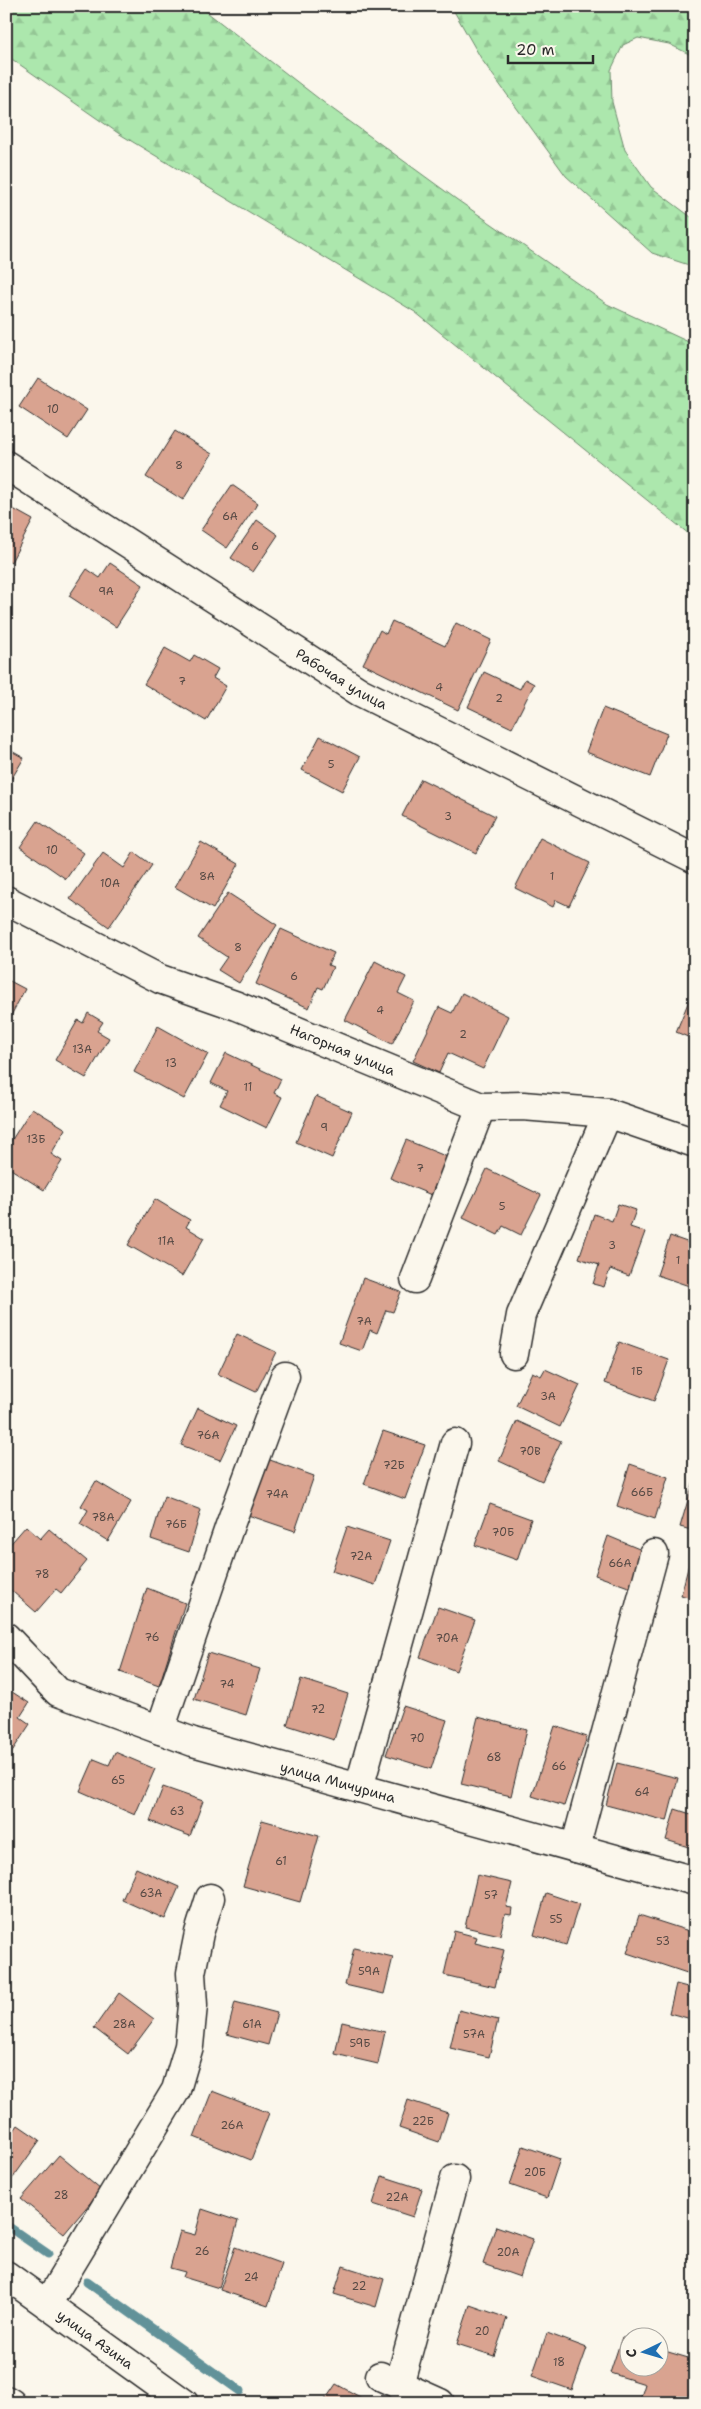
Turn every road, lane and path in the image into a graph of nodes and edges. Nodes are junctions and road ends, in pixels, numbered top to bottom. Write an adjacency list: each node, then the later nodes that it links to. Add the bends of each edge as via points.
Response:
1 (6, 465): 2 (street, Рабочая улица, via 360,692)
2 (695, 859)
3 (6, 900): 4 (street, Нагорная улица, via 160,979 237,1006)
4 (482, 1107): 5 (street, Нагорная улица, via 523,1106); 7 (street)
5 (608, 1113): 6 (street, Нагорная улица); 8 (street, via 521,1315)
6 (695, 1143)
7 (415, 1279)
8 (514, 1354)
9 (285, 1376): 13 (street, via 230,1524)
10 (455, 1443): 14 (street)
11 (654, 1554): 15 (street)
12 (6, 1637): 13 (street, улица Мичурина, via 58,1692)
13 (160, 1730): 14 (street, улица Мичурина)
14 (359, 1788): 15 (street, улица Мичурина)
15 (574, 1848): 16 (street, улица Мичурина)
16 (695, 1881)
17 (210, 1898): 20 (street, via 198,1933 191,1973 188,2046 176,2090)
18 (455, 2179): 24 (street, via 389,2380)
19 (6, 2275): 20 (street, улица Азина)
20 (46, 2304): 23 (street, улица Азина)
21 (6, 2400): 22 (street)
22 (11, 2403)
23 (184, 2403)
24 (440, 2403)

